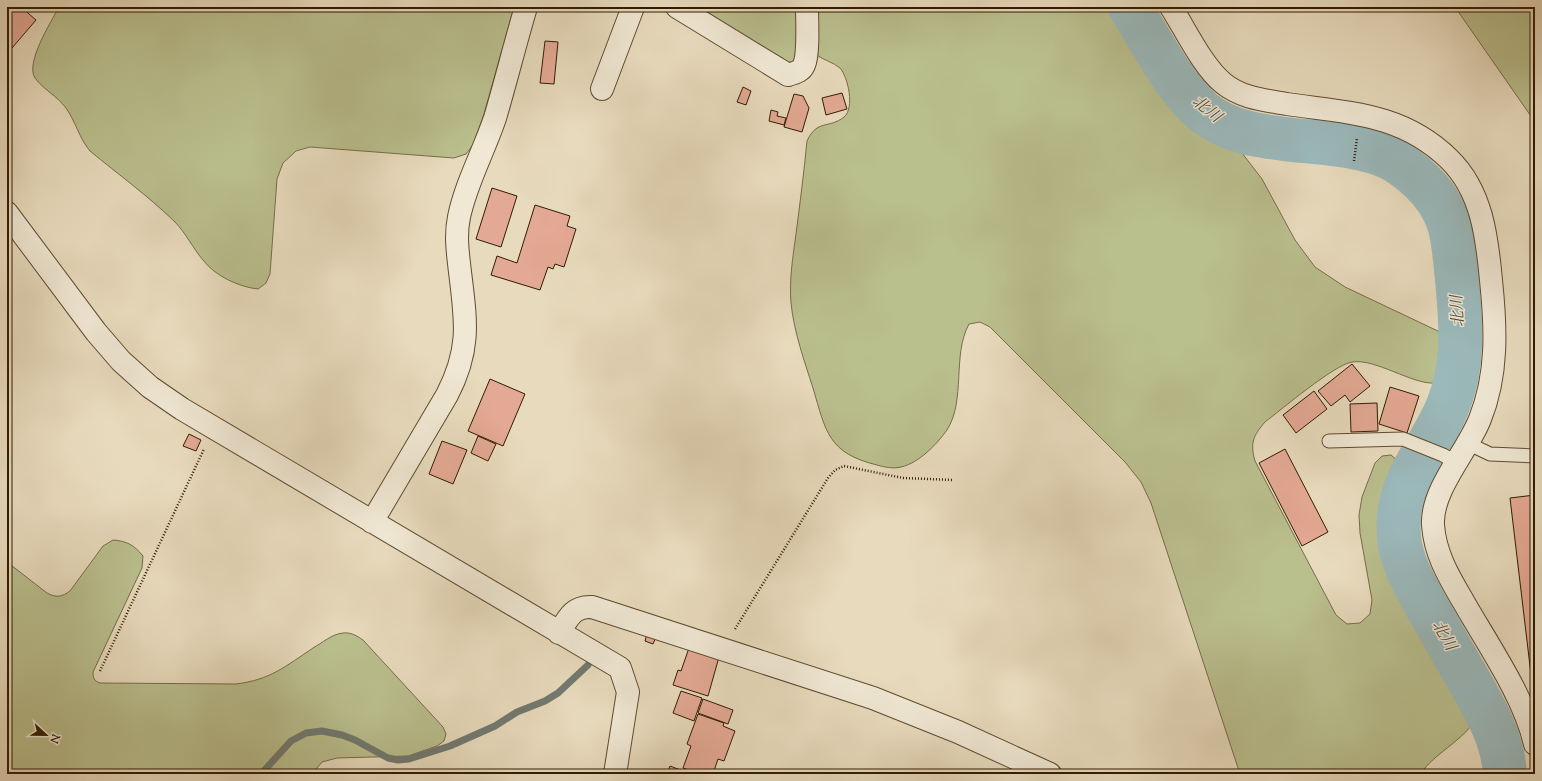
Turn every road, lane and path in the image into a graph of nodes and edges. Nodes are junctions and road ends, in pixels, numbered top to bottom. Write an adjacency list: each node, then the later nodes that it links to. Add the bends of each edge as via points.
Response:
1 (526, 7): 16 (street, via 495,117 459,217 457,247 466,332 457,375)
2 (633, 7): 6 (street)
3 (677, 7): 4 (street, via 788,75 797,73 804,66)
4 (807, 7)
5 (1171, 7): 12 (street, via 1208,66 1222,82 1240,94 1260,100 1373,116 1402,126 1428,140 1446,156 1469,186 1482,214 1488,243 1496,325 1495,357 1490,388)
6 (602, 88)
7 (1358, 136): 8 (path)
8 (1354, 161)
9 (7, 213): 10 (street, via 96,332 122,361 150,387)
10 (214, 429): 16 (street); 19 (path)
11 (1329, 441): 14 (lane, via 1403,439)
12 (1469, 444): 13 (lane, via 1490,454); 14 (street)
13 (1535, 456)
14 (1450, 459): 20 (street, via 1433,522 1436,548 1520,701)
15 (954, 480): 18 (path, via 903,478 844,466 835,470 731,636)
16 (372, 522): 17 (street)
17 (559, 632): 18 (street, via 575,610 592,607); 21 (street, via 620,668 628,692)
18 (727, 650): 22 (street, via 888,703)
19 (100, 671)
20 (1535, 744)
21 (615, 774)
22 (1050, 774)

